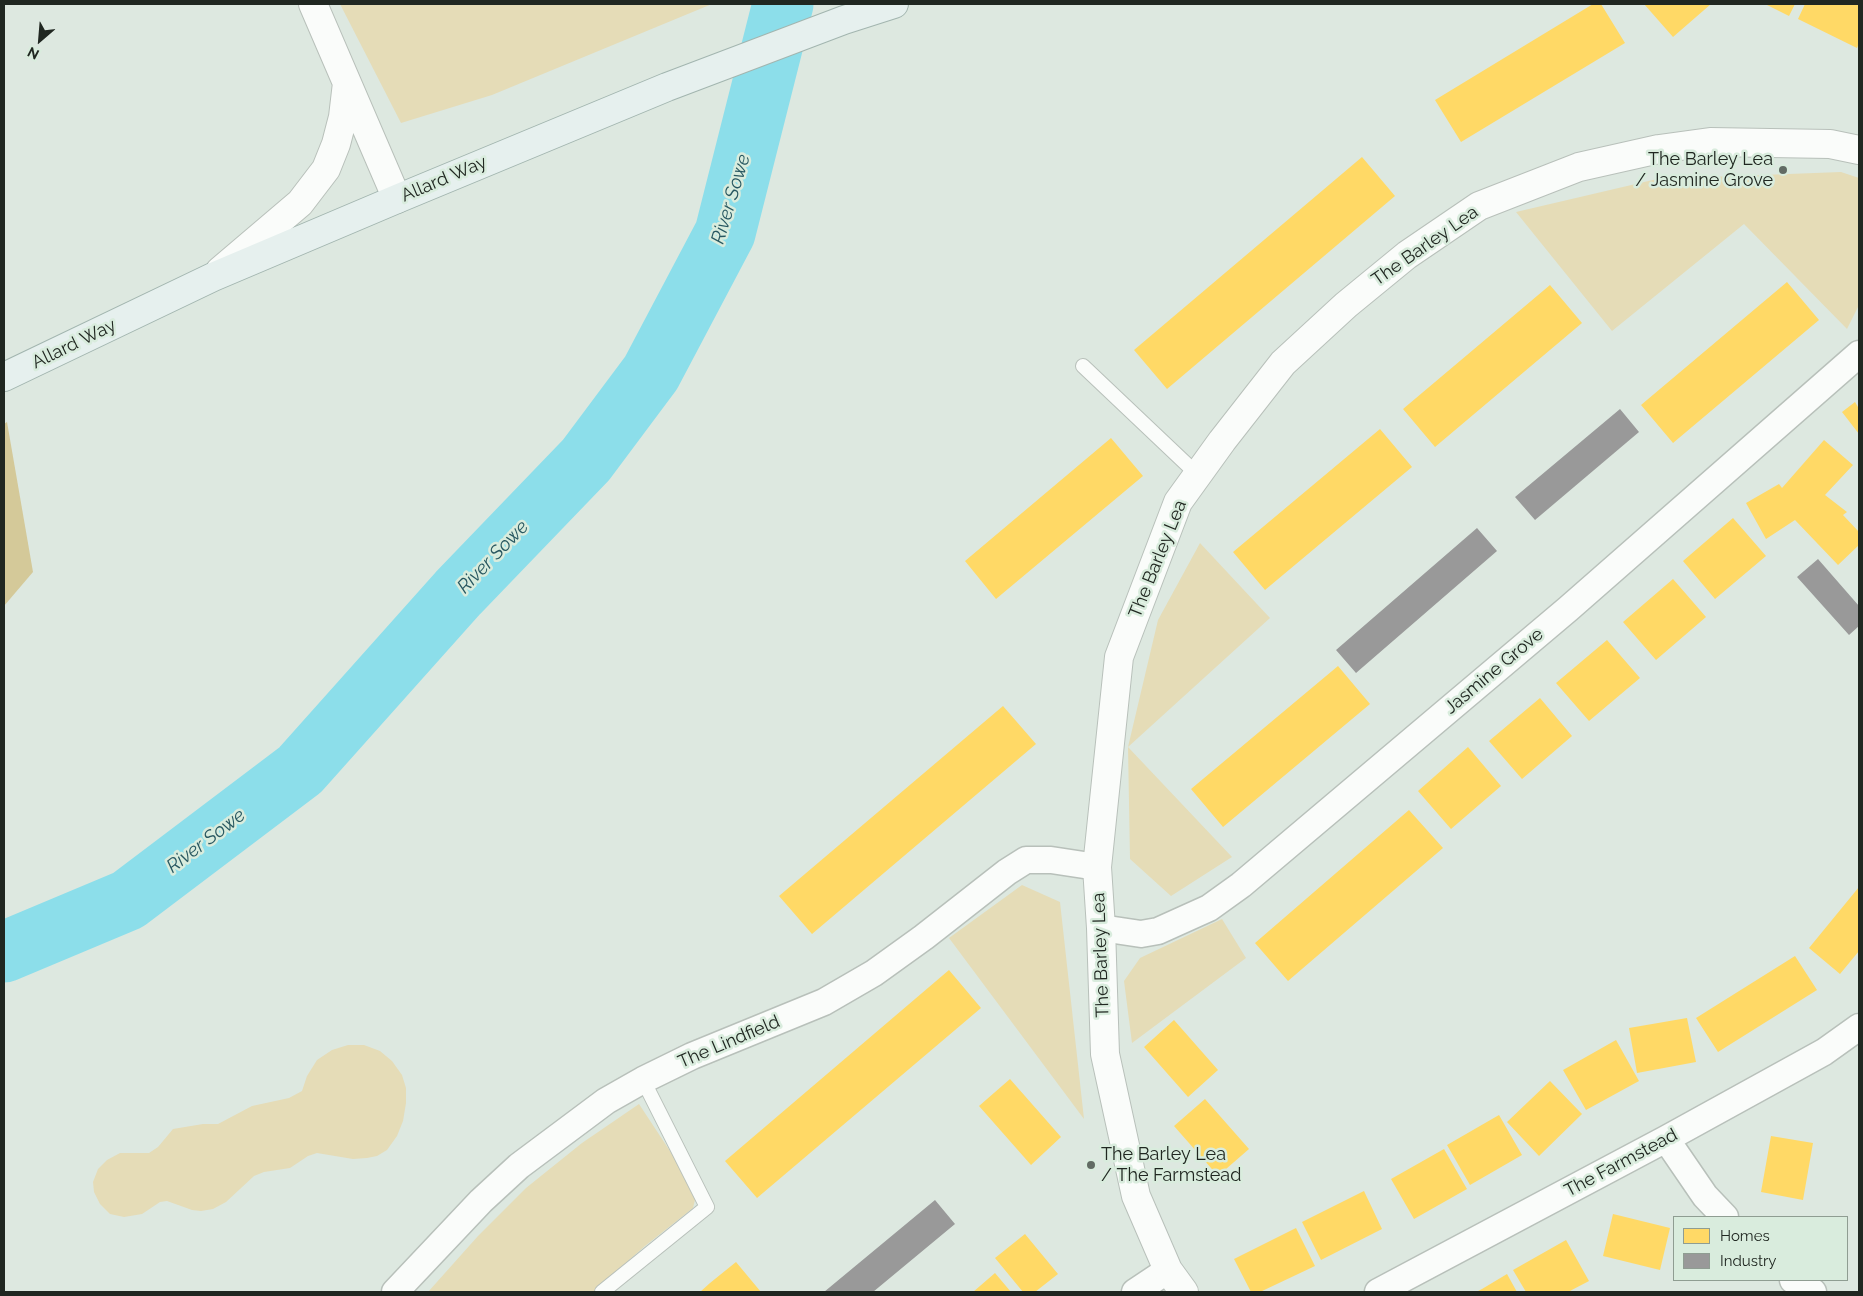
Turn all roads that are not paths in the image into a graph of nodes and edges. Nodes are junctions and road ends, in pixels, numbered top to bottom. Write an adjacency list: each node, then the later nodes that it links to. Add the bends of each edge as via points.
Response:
1 (313, 4): 3 (street)
2 (894, 4): 5 (main road, Allard Way, via 667,87)
3 (347, 83): 5 (street); 6 (street, via 343,117 326,169 300,203)
4 (1859, 150): 10 (street, The Barley Lea, via 1830,144 1710,142 1660,149 1579,167 1479,206 1406,254 1283,363)
5 (397, 199): 6 (main road, Allard Way)
6 (213, 277): 9 (main road, Allard Way)
7 (1859, 354): 12 (street, Jasmine Grove, via 1568,609 1241,885 1209,908 1158,931 1141,934)
8 (1083, 366): 10 (lane)
9 (4, 377)
10 (1198, 475): 11 (street, The Barley Lea, via 1178,502 1119,657)
11 (1096, 867): 12 (street, The Barley Lea); 14 (street, The Lindfield, via 1026,860 874,973 840,993)
12 (1101, 928): 17 (street, The Barley Lea, via 1105,1054 1136,1196)
13 (1859, 1027): 15 (street, The Farmstead, via 1824,1052)
14 (644, 1080): 19 (street, The Lindfield, via 606,1101 519,1166 481,1201); 20 (lane, via 707,1207)
15 (1666, 1138): 16 (street, via 1705,1196); 23 (street, The Farmstead)
16 (1724, 1216)
17 (1168, 1270): 21 (street); 22 (street, The Barley Lea)
18 (1795, 1281): 24 (street)
19 (396, 1292)
20 (602, 1292)
21 (1135, 1292)
22 (1184, 1292)
23 (1378, 1292)
24 (1813, 1292)

